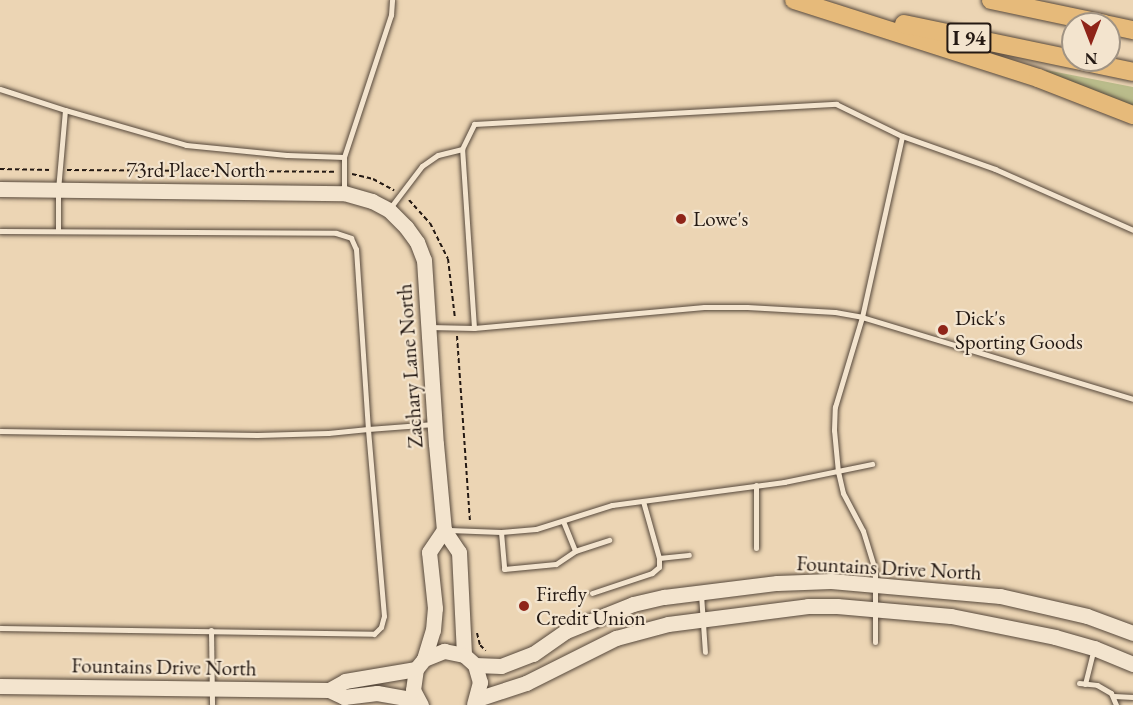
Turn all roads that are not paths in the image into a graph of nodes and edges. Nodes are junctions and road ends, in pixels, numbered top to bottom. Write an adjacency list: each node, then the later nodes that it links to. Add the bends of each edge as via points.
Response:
1 (392, 0): 12 (lane, via 391,15)
2 (794, 0): 9 (highway, via 1038,78)
3 (806, 0): 6 (highway, I 94, via 1028,52)
4 (991, 0): 5 (highway, I 94)
5 (1061, 14)
6 (1133, 72)
7 (0, 89): 8 (lane)
8 (65, 110): 12 (lane, via 186,145); 14 (lane)
9 (1133, 115)
10 (902, 136): 11 (lane, via 836,104 474,124); 17 (lane, via 995,169); 20 (lane)
11 (462, 149): 16 (lane, via 438,155 422,166); 22 (lane)
12 (344, 157): 15 (lane)
13 (0, 189): 14 (street, 73rd Place North)
14 (58, 190): 15 (street, 73rd Place North); 19 (lane)
15 (344, 193): 16 (street, 73rd Place North)
16 (389, 210): 21 (street, Zachary Lane North, via 406,227 424,260)
17 (1133, 230)
18 (0, 231): 19 (lane)
19 (58, 231): 25 (lane, via 336,232 351,238 356,249)
20 (862, 317): 22 (lane, via 747,307 704,308); 23 (lane); 28 (lane, via 835,407)
21 (427, 327): 22 (lane); 24 (street, Zachary Lane North)
22 (474, 328)
23 (1133, 399)
24 (434, 424): 25 (lane); 32 (street, Zachary Lane North)
25 (368, 429): 26 (lane, via 257,435); 45 (lane, via 384,616 381,627 374,634)
26 (0, 431)
27 (872, 464): 28 (lane)
28 (838, 472): 29 (lane); 39 (lane, via 843,493 870,551)
29 (756, 485): 30 (lane); 35 (lane)
30 (643, 501): 31 (lane, via 612,505); 38 (lane)
31 (563, 521): 33 (lane, via 536,529); 36 (lane)
32 (444, 530): 33 (lane); 50 (street, Zachary Lane North, via 459,552); 51 (street, via 429,552 435,608 433,630)
33 (501, 532): 36 (lane, via 504,569 556,564)
34 (609, 540): 36 (lane)
35 (756, 549)
36 (575, 551)
37 (689, 555): 38 (lane)
38 (659, 558): 40 (lane, via 659,567 652,573)
39 (875, 585): 41 (street, Fountains Drive North, via 831,581 777,583); 42 (lane); 46 (street, Fountains Drive North, via 1000,596 1087,616)
40 (592, 593)
41 (701, 594): 43 (lane); 50 (street, Fountains Drive North, via 633,604 566,631 533,654 501,666)
42 (875, 609): 43 (street, Fountains Drive North, via 808,606); 47 (lane); 48 (street, Fountains Drive North, via 951,616)
43 (703, 618): 49 (lane); 58 (street, Fountains Drive North, via 616,638 526,683)
44 (0, 628): 45 (lane)
45 (211, 630): 54 (lane)
46 (1133, 633)
47 (875, 642)
48 (1094, 648): 52 (street, Fountains Drive North); 56 (lane, via 1082,684 1097,685)
49 (705, 652)
50 (469, 660): 51 (street, Fountains Drive North, via 444,651); 58 (street, Zachary Lane North, via 480,682)
51 (420, 664): 55 (street, Fountains Drive North, via 345,681); 59 (street, via 413,680)
52 (1133, 664)
53 (0, 686): 54 (street, Fountains Drive North)
54 (212, 688): 55 (street, Fountains Drive North); 60 (lane)
55 (328, 690): 59 (street, Fountains Drive North, via 344,697 377,693)
56 (1114, 696): 57 (lane); 61 (lane)
57 (1133, 697)
58 (475, 702)
59 (419, 703)
60 (212, 705)
61 (1116, 705)

